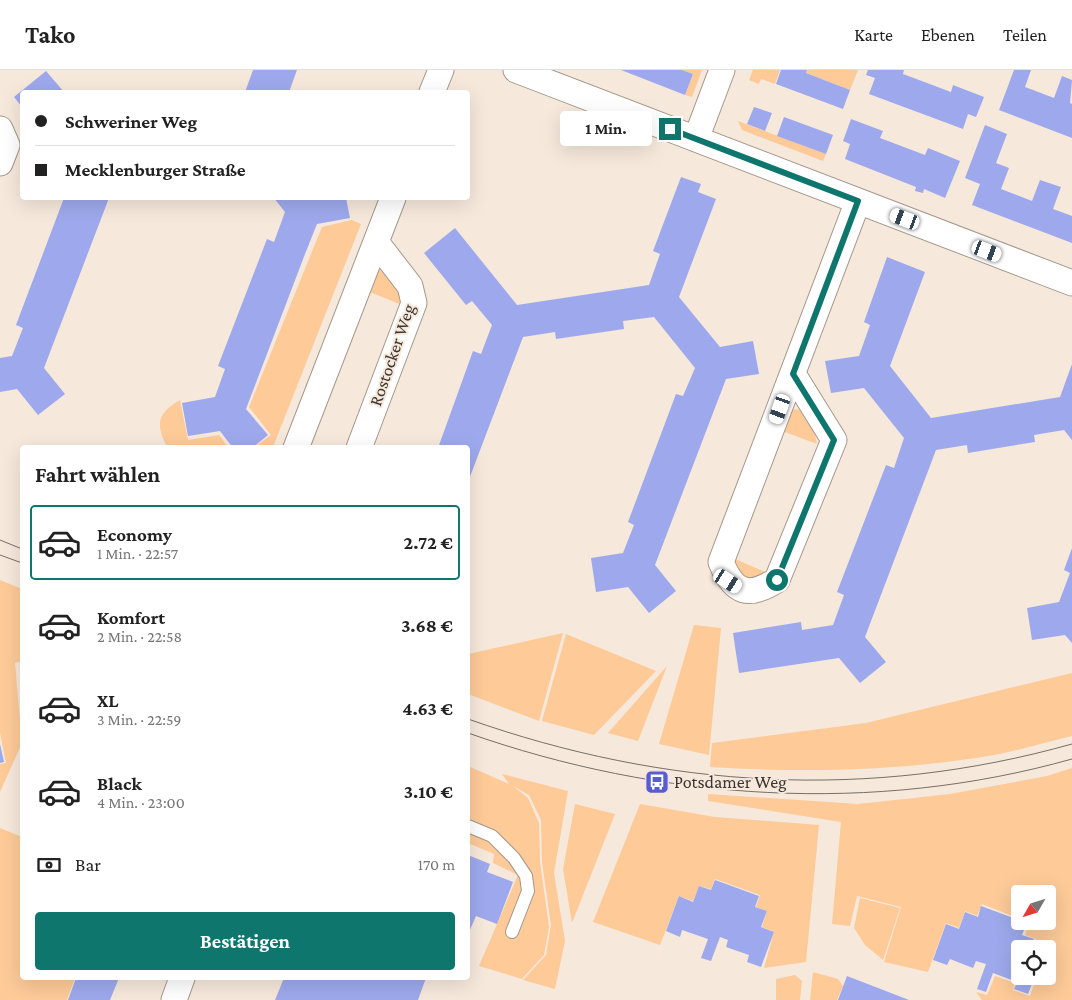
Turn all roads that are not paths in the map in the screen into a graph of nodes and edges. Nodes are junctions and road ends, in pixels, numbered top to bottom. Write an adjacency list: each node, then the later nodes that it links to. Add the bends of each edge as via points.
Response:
1 (440, 70): 4 (street)
2 (516, 70): 6 (street)
3 (722, 70): 6 (street)
4 (433, 90)
5 (0, 129): 7 (street, via 7,145)
6 (696, 139): 9 (street)
7 (0, 163)
8 (392, 200): 10 (street)
9 (858, 201): 11 (street); 12 (street)
10 (376, 242): 13 (street); 14 (street, Rostocker Weg, via 410,286 414,302)
11 (1072, 283)
12 (793, 374): 12 (street, via 721,562 728,581 743,590 760,590 777,580 834,440)
13 (297, 445)
14 (360, 445)
15 (470, 827): 16 (lane, via 492,836 514,858 526,876 528,891)
16 (512, 932)
17 (181, 980): 18 (street)
18 (174, 1000)

